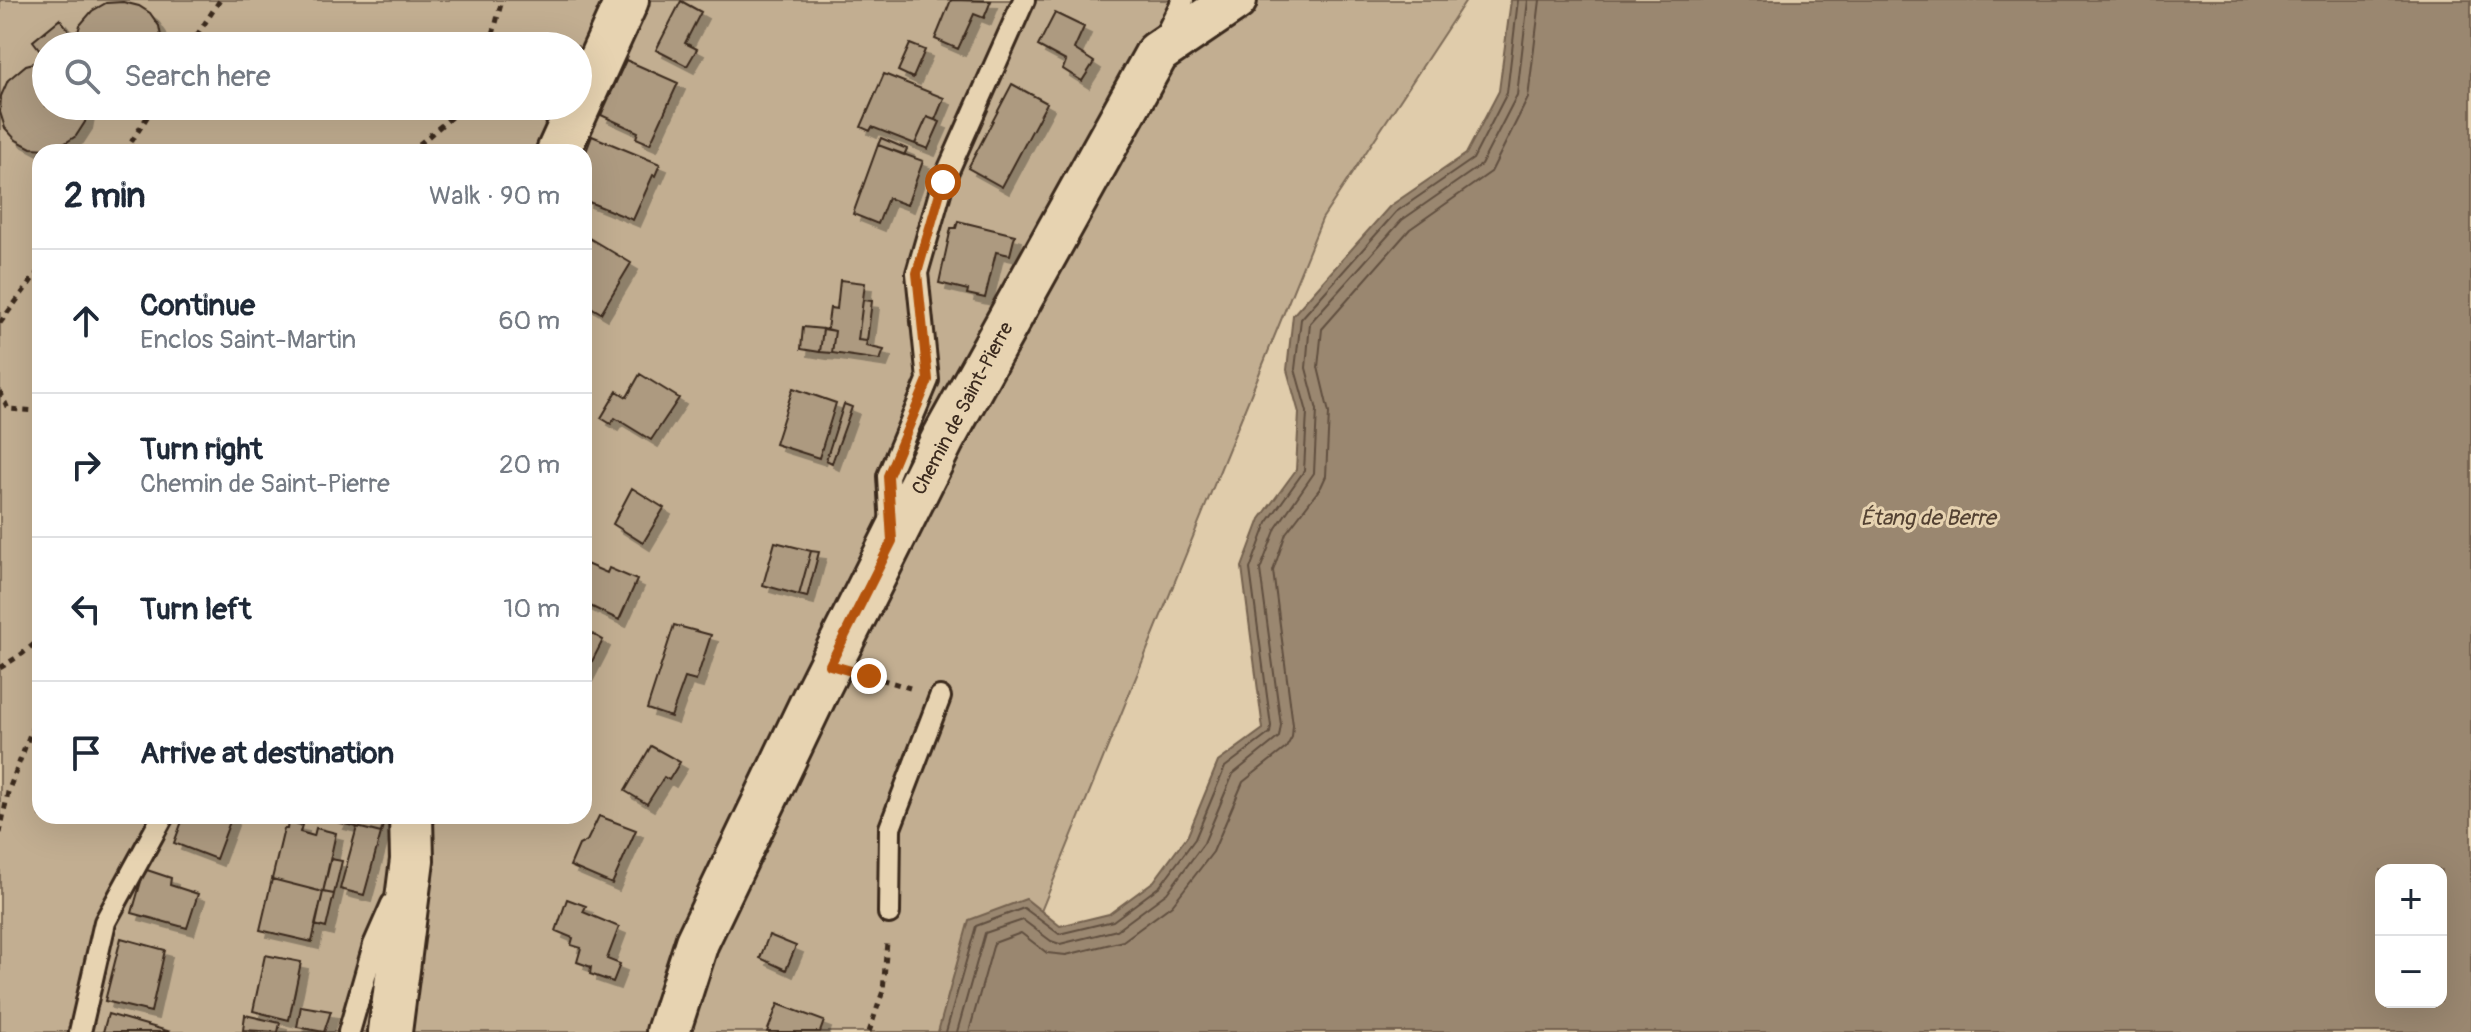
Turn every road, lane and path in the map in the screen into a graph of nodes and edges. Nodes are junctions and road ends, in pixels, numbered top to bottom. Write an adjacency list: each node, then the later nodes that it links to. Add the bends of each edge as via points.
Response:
1 (220, 0): 7 (path)
2 (502, 0): 8 (path)
3 (627, 0): 10 (street)
4 (1024, 0): 21 (lane, via 943,182 917,273 928,380 888,476)
5 (1183, 0): 9 (lane)
6 (1235, 0): 9 (street, Chemin de Saint-Pierre)
7 (199, 32)
8 (494, 32)
9 (1157, 53): 21 (street, Chemin de Saint-Pierre)
10 (592, 77)
11 (145, 120): 14 (path)
12 (448, 120): 15 (path)
13 (573, 120): 16 (street)
14 (130, 144)
15 (419, 144)
16 (562, 144)
17 (32, 280): 18 (path)
18 (0, 323)
19 (0, 391): 20 (path, via 8,409)
20 (32, 410)
21 (892, 541): 23 (street, Chemin de Saint-Pierre)
22 (32, 646): 24 (path)
23 (830, 665): 25 (path); 35 (street, Chemin de Saint-Pierre, via 697,942)
24 (0, 668)
25 (940, 697): 31 (lane, via 890,828)
26 (32, 729): 29 (path, via 8,792)
27 (159, 824): 32 (lane, via 105,922)
28 (411, 824): 30 (street)
29 (0, 833)
30 (412, 860): 33 (lane, via 374,945); 34 (street)
31 (889, 913): 36 (path, via 883,991)
32 (80, 1032)
33 (349, 1032)
34 (390, 1032)
35 (668, 1032)
36 (869, 1032)

